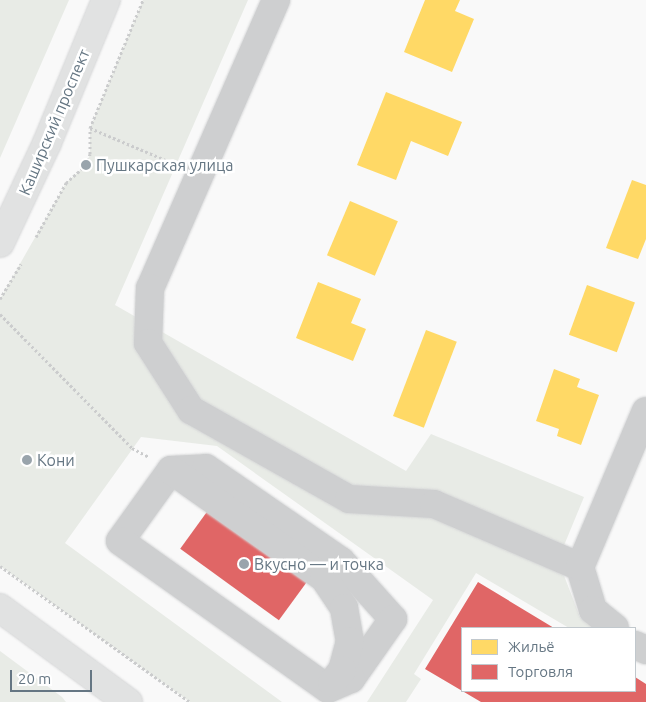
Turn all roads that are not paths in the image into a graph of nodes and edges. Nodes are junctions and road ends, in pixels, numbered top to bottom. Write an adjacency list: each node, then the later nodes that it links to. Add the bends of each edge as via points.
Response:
1 (106, 0): 3 (main road, Каширский проспект, via 47,143)
2 (276, 0): 6 (street, via 150,288 148,342 191,410 349,498 434,504)
3 (0, 242)
4 (646, 411): 6 (street)
5 (171, 470): 9 (street, via 324,578 344,608 350,641 342,670); 9 (street, via 120,541); 9 (street, via 206,468 341,561 393,620 351,679)
6 (580, 567): 8 (street, via 593,610)
7 (0, 608): 10 (main road)
8 (614, 627)
9 (324, 696)
10 (128, 702)

